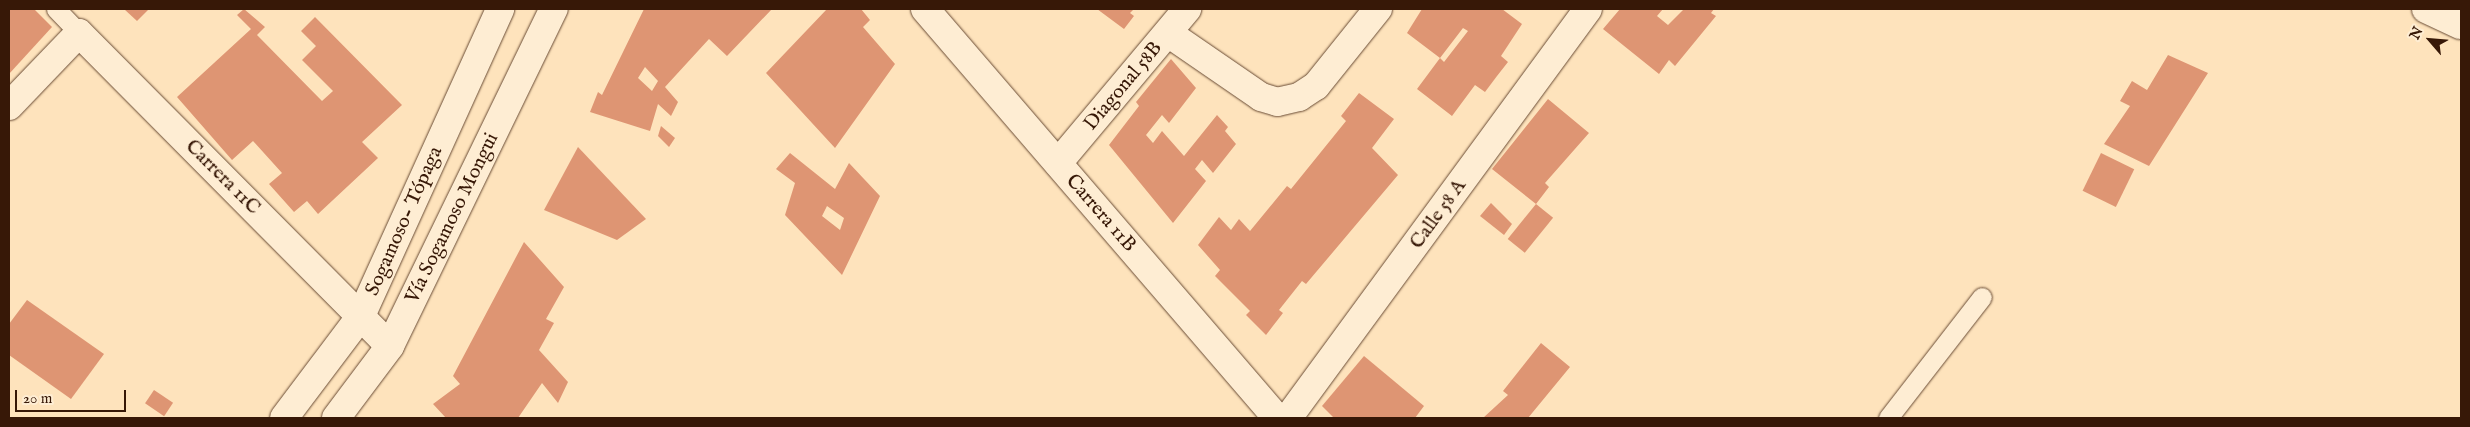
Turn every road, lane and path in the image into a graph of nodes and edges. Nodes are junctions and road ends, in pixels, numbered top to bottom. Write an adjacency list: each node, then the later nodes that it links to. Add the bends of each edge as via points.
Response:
1 (56, 9): 10 (lane, Carrera 11C)
2 (500, 9): 15 (street, Sogamoso- Tópaga)
3 (554, 9): 16 (street, Vía Sogamoso Mongui)
4 (924, 9): 13 (street, Carrera 11B)
5 (1187, 9): 11 (street, Diagonal 58B)
6 (1378, 9): 11 (street, via 1316,86 1299,96 1277,102 1260,97)
7 (1588, 9): 20 (street, Calle 58 A)
8 (2426, 9): 9 (street)
9 (2461, 25)
10 (79, 33): 12 (street); 15 (street, Carrera 11C)
11 (1168, 33): 13 (street, Diagonal 58B)
12 (9, 106)
13 (1058, 163): 19 (street, Carrera 11B)
14 (1982, 297): 21 (lane)
15 (361, 316): 16 (street, Carrera 11C); 17 (street, Sogamoso- Tópaga)
16 (390, 346): 18 (street, Vía Sogamoso Mongui)
17 (284, 418)
18 (336, 418)
19 (1277, 418)
20 (1288, 418)
21 (1888, 418)

